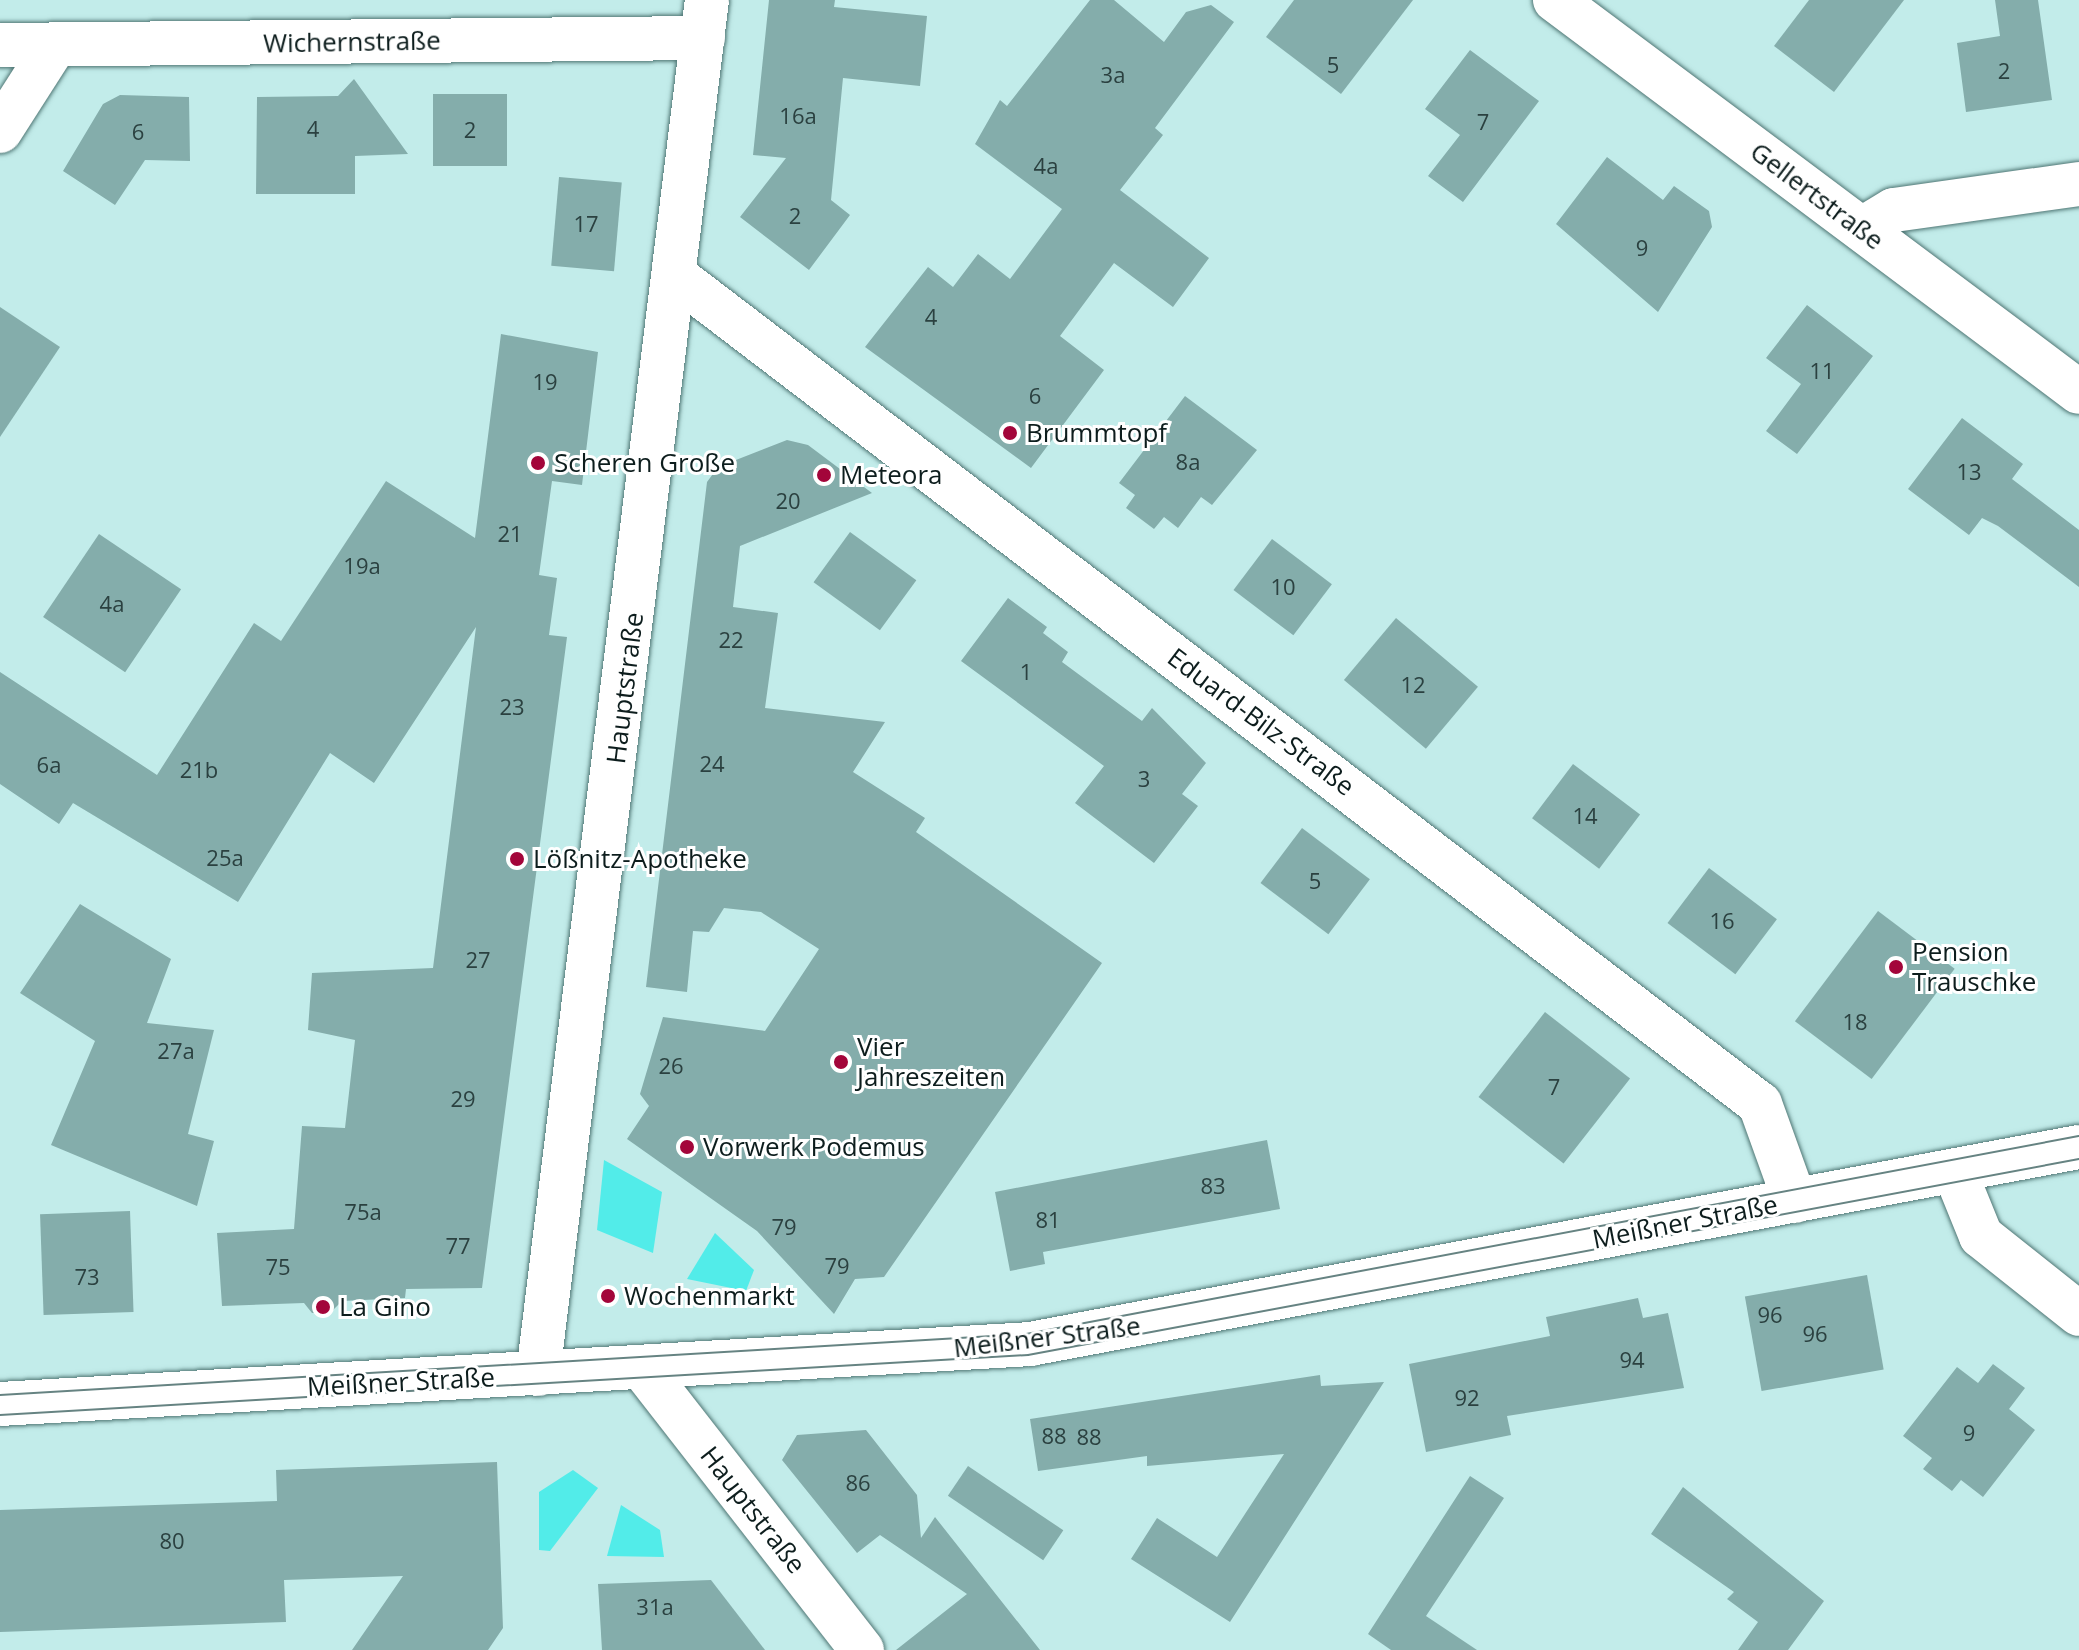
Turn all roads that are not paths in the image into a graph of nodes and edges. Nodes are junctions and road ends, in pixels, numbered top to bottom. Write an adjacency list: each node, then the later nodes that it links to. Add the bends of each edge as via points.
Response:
1 (1555, 0): 7 (street, Gellertstraße)
2 (705, 19): 4 (street, Wichernstraße); 8 (street, Hauptstraße)
3 (0, 45): 4 (street, Wichernstraße)
4 (55, 45): 5 (street)
5 (0, 131)
6 (2079, 184): 7 (street, via 1894,210)
7 (1862, 229): 9 (street, Gellertstraße)
8 (678, 278): 12 (street, Eduard-Bilz-Straße, via 1760,1104); 15 (street, Hauptstraße)
9 (2079, 392)
10 (2079, 1147): 11 (street, Meißner Straße)
11 (1955, 1172): 12 (street, Meißner Straße); 13 (street, via 1981,1236)
12 (1795, 1201): 14 (street, Meißner Straße, via 1030,1344)
13 (2079, 1314)
14 (644, 1370): 15 (street, Meißner Straße); 17 (street, Hauptstraße)
15 (538, 1374): 16 (street, Meißner Straße)
16 (0, 1404)
17 (862, 1650)

